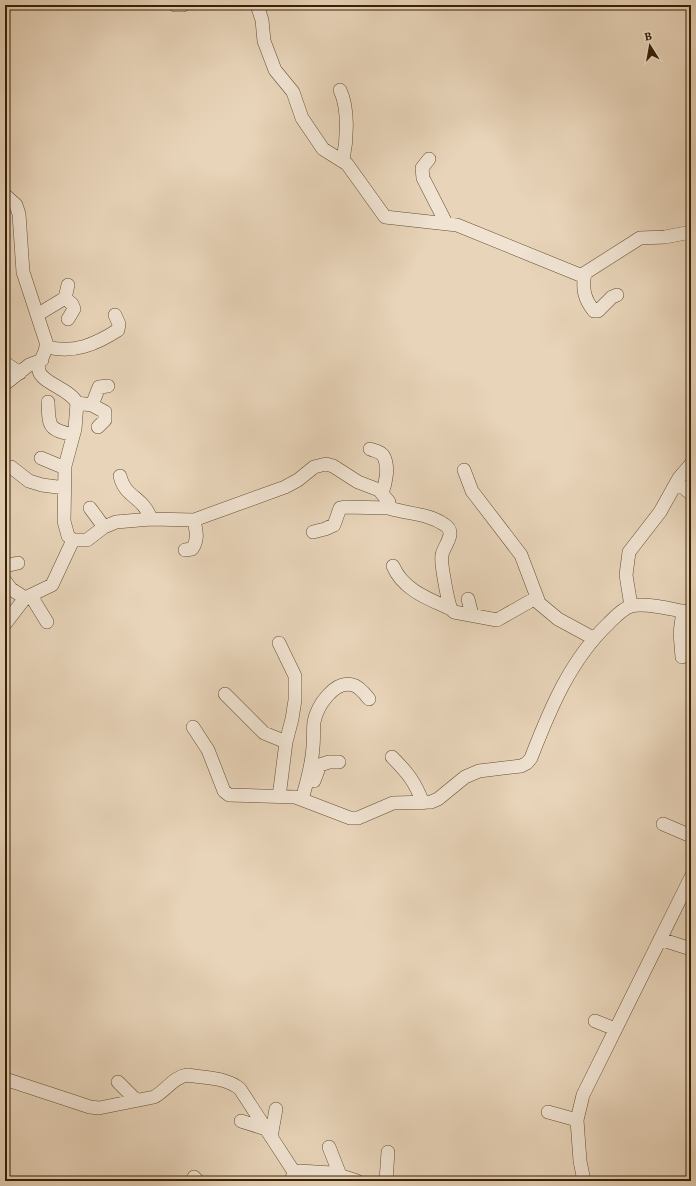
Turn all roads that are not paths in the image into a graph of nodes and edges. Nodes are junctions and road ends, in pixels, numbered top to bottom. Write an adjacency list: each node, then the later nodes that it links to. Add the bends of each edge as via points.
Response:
1 (175, 5): 2 (street)
2 (183, 5)
3 (257, 5): 6 (street, via 262,20 264,41 274,70 293,92 302,118 323,149)
4 (340, 90): 6 (street, via 347,138)
5 (429, 159): 8 (street, via 422,168 422,178)
6 (343, 160): 8 (street, via 385,217)
7 (5, 195): 14 (street, via 16,205 19,214 23,272)
8 (446, 223): 10 (street, via 469,229 489,240 575,274)
9 (691, 232): 10 (street, via 640,238)
10 (585, 273): 12 (street, via 585,300 594,311 598,311)
11 (68, 285): 13 (street)
12 (617, 295)
13 (65, 298): 14 (street); 16 (street, via 74,309)
14 (38, 314): 17 (street)
15 (115, 315): 17 (street, via 119,324 118,330 89,346 57,349)
16 (68, 319)
17 (47, 346): 18 (street)
18 (42, 360): 20 (street, via 29,365); 24 (street, via 39,366 41,375 67,391)
19 (5, 363): 20 (street)
20 (20, 373): 21 (street)
21 (5, 384)
22 (108, 386): 25 (street, via 99,387)
23 (48, 402): 27 (street, via 51,426 56,431)
24 (77, 403): 25 (street); 27 (street)
25 (92, 405): 26 (street, via 105,412 105,420)
26 (98, 427)
27 (73, 436): 32 (street)
28 (370, 449): 37 (street, via 380,453 384,458 386,478)
29 (41, 458): 32 (street)
30 (691, 464): 35 (street)
31 (11, 467): 36 (street, via 29,481)
32 (65, 468): 36 (street)
33 (464, 470): 54 (street, via 472,491 521,555)
34 (120, 476): 41 (street, via 126,491 138,498 148,510)
35 (677, 482): 38 (street); 55 (street, via 660,512 629,552 626,575)
36 (65, 488): 45 (street, via 64,521 68,536)
37 (382, 493): 40 (street, via 389,502); 42 (street, via 333,466 320,464 285,486)
38 (691, 494)
39 (90, 508): 43 (street)
40 (389, 508): 44 (street, via 340,508 334,525); 56 (street, via 424,515 448,528 450,538 441,557)
41 (151, 519): 42 (street); 43 (street, via 116,522)
42 (194, 520): 46 (street, via 196,544 192,549)
43 (104, 527): 45 (street, via 87,540)
44 (313, 532)
45 (73, 540): 53 (street, via 52,585)
46 (185, 550)
47 (18, 563): 48 (street)
48 (5, 566)
49 (393, 566): 56 (street, via 405,584 420,596)
50 (5, 581): 53 (street)
51 (5, 596): 53 (street)
52 (468, 599): 58 (street)
53 (25, 600): 59 (street); 60 (street)
54 (538, 600): 58 (street, via 534,598 497,620); 61 (street, via 558,619)
55 (631, 606): 57 (street, via 642,605); 61 (street, via 622,610)
56 (450, 609): 58 (street, via 454,612)
57 (687, 612): 63 (street, via 680,633)
58 (472, 614)
59 (47, 622)
60 (5, 624)
61 (593, 638): 72 (street, via 557,693 527,763 472,773 438,799)
62 (279, 643): 67 (street, via 295,676 292,719)
63 (682, 657)
64 (225, 694): 67 (street, via 264,733)
65 (369, 699): 71 (street, via 361,689 348,685 331,692 320,706 314,722)
66 (193, 727): 70 (street, via 208,750 224,791 229,795)
67 (286, 742): 70 (street)
68 (392, 757): 72 (street, via 416,784)
69 (339, 762): 71 (street, via 320,765)
70 (279, 797): 71 (street)
71 (306, 801): 72 (street, via 344,816 358,818 393,803)
72 (423, 803)
73 (663, 824): 74 (street)
74 (691, 836)
75 (691, 877): 76 (street)
76 (660, 939): 77 (street); 79 (street)
77 (691, 949)
78 (594, 1021): 79 (street)
79 (616, 1029): 85 (street, via 583,1095)
80 (5, 1079): 82 (street, via 90,1107 99,1108)
81 (118, 1082): 82 (street)
82 (136, 1100): 87 (street, via 160,1093 180,1076 225,1081 240,1089)
83 (276, 1109): 87 (street)
84 (548, 1112): 85 (street)
85 (577, 1120): 94 (street)
86 (242, 1121): 87 (street)
87 (268, 1133): 91 (street)
88 (329, 1146): 90 (street)
89 (388, 1152): 93 (street)
90 (340, 1175): 91 (street); 92 (street)
91 (292, 1177)
92 (357, 1181)
93 (386, 1181)
94 (584, 1181)

